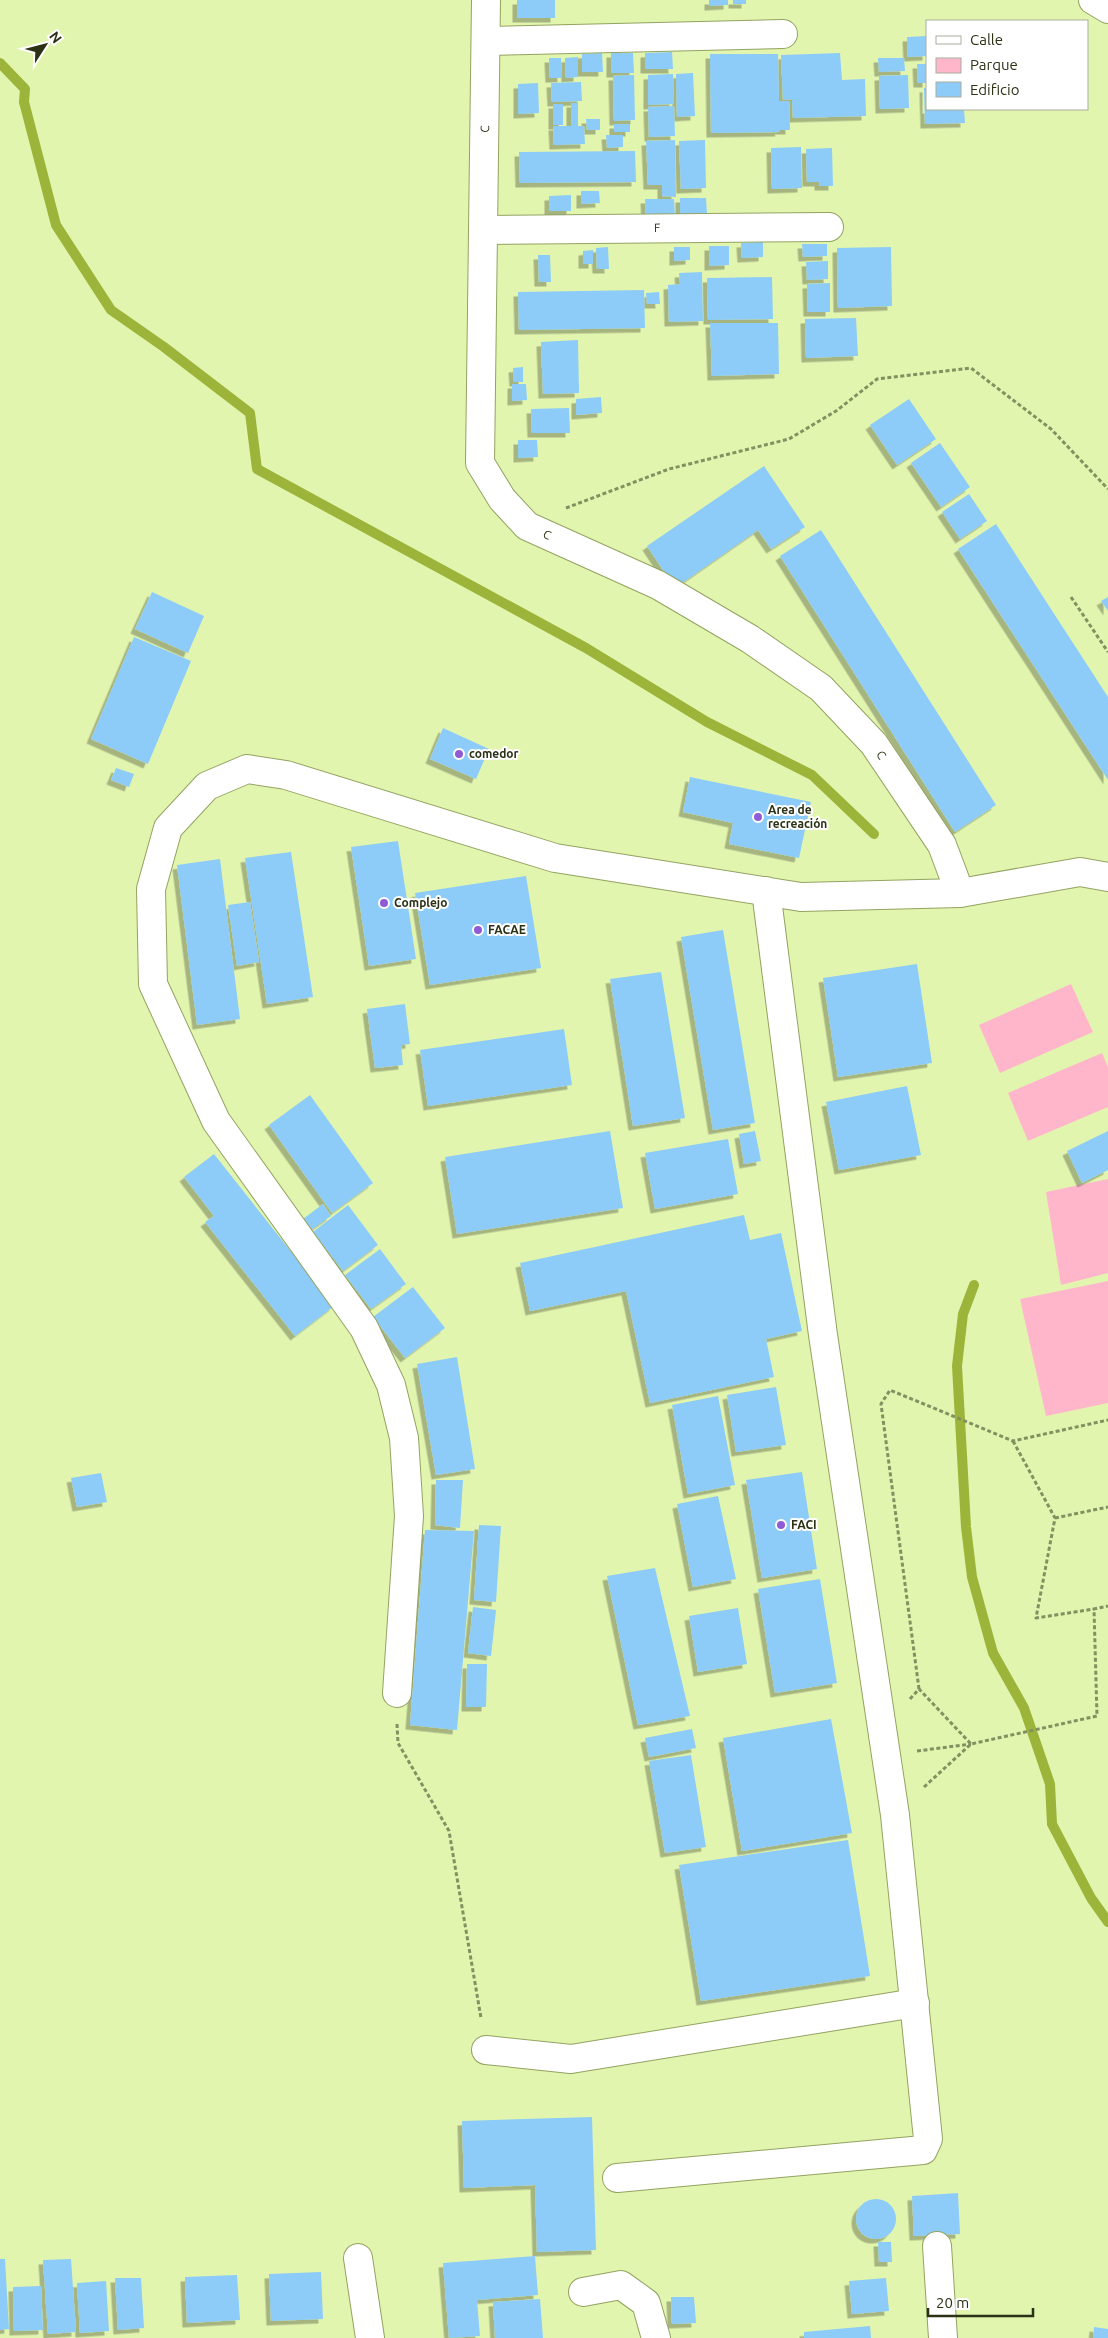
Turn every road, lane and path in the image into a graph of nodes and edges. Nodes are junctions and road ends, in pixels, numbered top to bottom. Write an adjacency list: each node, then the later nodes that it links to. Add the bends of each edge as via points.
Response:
1 (486, 0): 5 (street, C)
2 (1093, 0): 3 (street)
3 (1108, 9)
4 (782, 34): 5 (street)
5 (486, 41): 7 (street, C)
6 (829, 227): 7 (street, F)
7 (484, 230): 9 (street, C, via 480,464 502,500)
8 (1108, 488): 9 (path, via 1051,429 971,368 877,379 836,411 789,439 668,469 581,501)
9 (527, 526): 14 (street, C, via 658,586 750,639 821,688 874,744 942,845)
10 (1071, 597): 11 (path)
11 (1108, 652)
12 (1108, 878): 14 (street, via 1080,872)
13 (766, 891): 14 (street, via 801,896); 22 (street, via 555,858 286,775 247,769 207,786 168,828 151,889 153,984 216,1121 364,1328 391,1385 404,1438 409,1516); 26 (street, via 823,1335)
14 (960, 893)
15 (1108, 1420): 16 (path)
16 (1013, 1441): 18 (path); 21 (path, via 890,1390 881,1404)
17 (1108, 1507): 18 (path)
18 (1055, 1518): 20 (path, via 1036,1618)
19 (1108, 1606): 20 (path)
20 (1094, 1608): 24 (path, via 1097,1716)
21 (919, 1689): 23 (path); 24 (path)
22 (397, 1693): 28 (path, via 398,1743 449,1831)
23 (905, 1705)
24 (971, 1744): 25 (path); 26 (path)
25 (910, 1752)
26 (895, 1814): 27 (street)
27 (914, 2003): 28 (street, via 571,2059); 29 (street, via 928,2139 923,2150)
28 (486, 2050)
29 (618, 2178)
30 (937, 2246): 35 (street)
31 (358, 2258): 33 (street)
32 (583, 2292): 34 (street, via 621,2285 646,2303)
33 (370, 2338)
34 (656, 2338)
35 (943, 2338)

